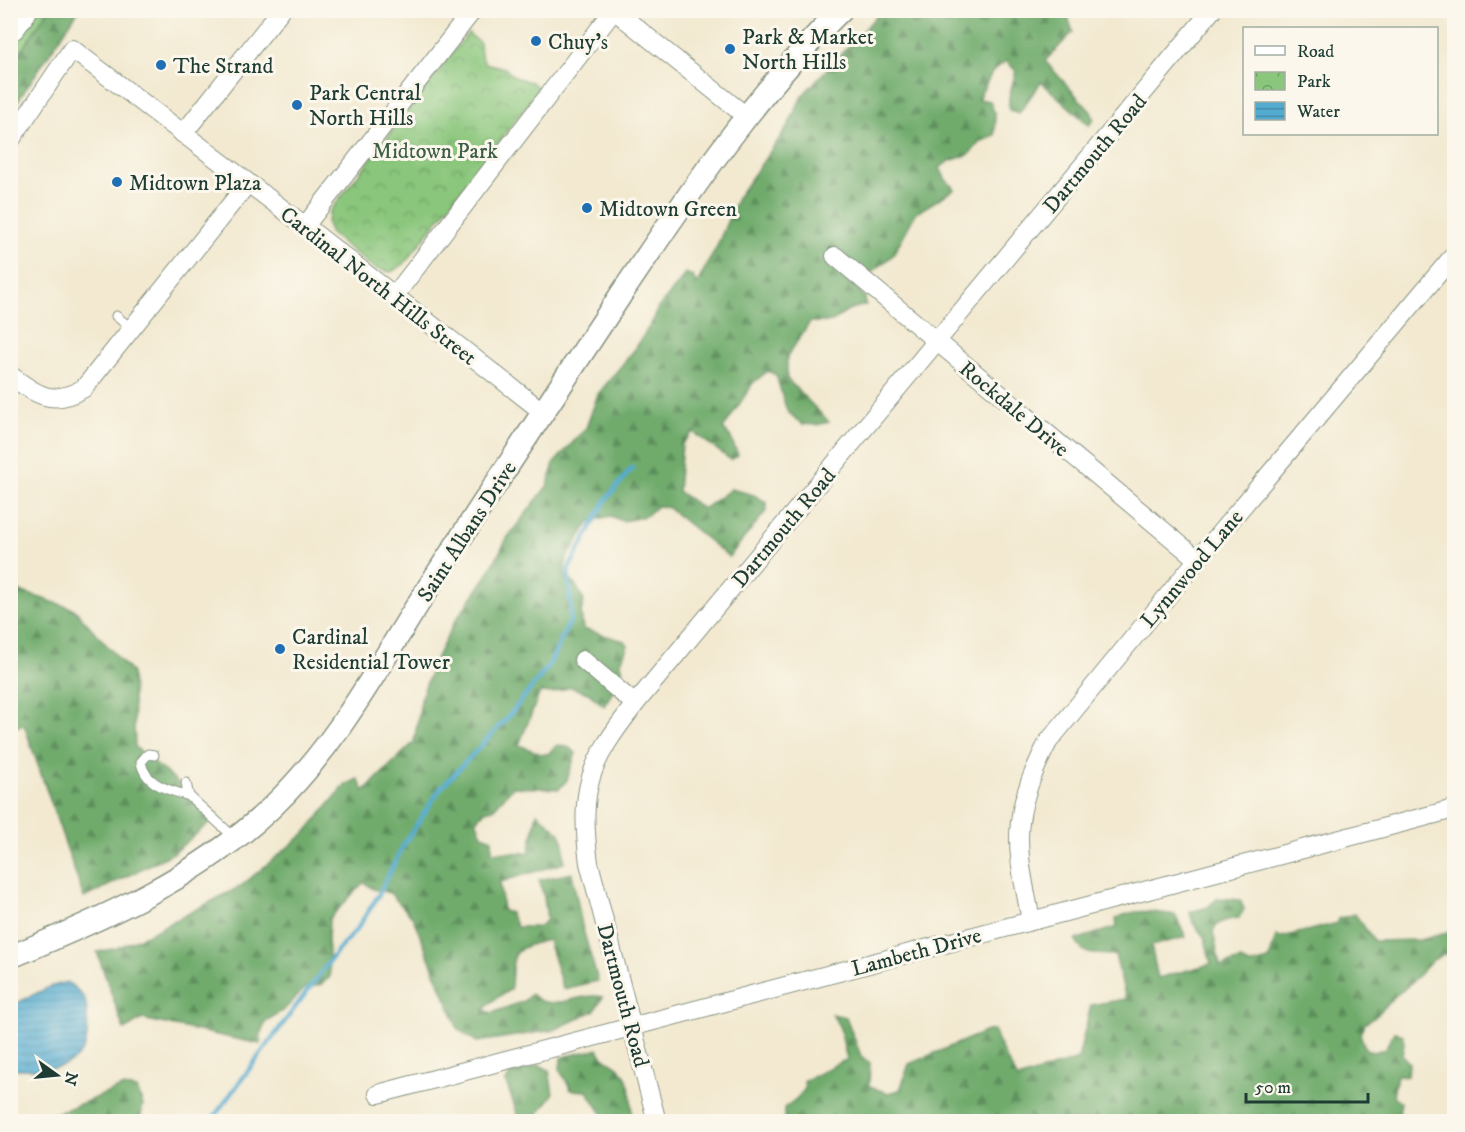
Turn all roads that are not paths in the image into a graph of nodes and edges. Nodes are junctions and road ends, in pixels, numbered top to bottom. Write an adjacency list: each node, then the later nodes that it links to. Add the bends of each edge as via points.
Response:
1 (20, 10): 7 (highway)
2 (281, 10): 9 (street)
3 (473, 10): 12 (street)
4 (614, 10): 8 (street); 15 (street)
5 (841, 10): 8 (street, Saint Albans Drive)
6 (1212, 10): 18 (street, Dartmouth Road)
7 (10, 24)
8 (747, 117): 20 (street, Saint Albans Drive, via 663,232)
9 (183, 134): 10 (street, Cardinal North Hills Street, via 72,49); 11 (street, Cardinal North Hills Street)
10 (10, 141)
11 (248, 183): 12 (street, Cardinal North Hills Street); 17 (street)
12 (305, 226): 15 (street, Cardinal North Hills Street)
13 (1455, 255): 21 (street, Lynnwood Lane)
14 (835, 256): 18 (street, Rockdale Drive)
15 (395, 295): 20 (street, Cardinal North Hills Street)
16 (116, 316): 17 (lane)
17 (132, 329): 19 (street, via 89,383 75,394 64,398 42,396)
18 (937, 342): 21 (street, Rockdale Drive); 23 (street, Dartmouth Road)
19 (10, 375)
20 (543, 412): 28 (street, Saint Albans Drive, via 339,730 272,807)
21 (1197, 559): 29 (street, Lynnwood Lane, via 1066,718 1035,768 1020,822 1021,865)
22 (583, 660): 23 (street)
23 (635, 704): 31 (street, Dartmouth Road, via 594,767 585,817 589,863)
24 (154, 755): 26 (lane, via 148,754 141,762 143,772 162,789)
25 (186, 783): 26 (lane)
26 (189, 796): 28 (lane)
27 (1455, 809): 29 (street, Lambeth Drive)
28 (235, 838): 30 (street, Saint Albans Drive, via 179,878 112,914)
29 (1031, 920): 31 (street, Lambeth Drive)
30 (10, 957)
31 (633, 1027): 32 (street, Lambeth Drive); 33 (street, Dartmouth Road)
32 (378, 1094)
33 (657, 1122)

